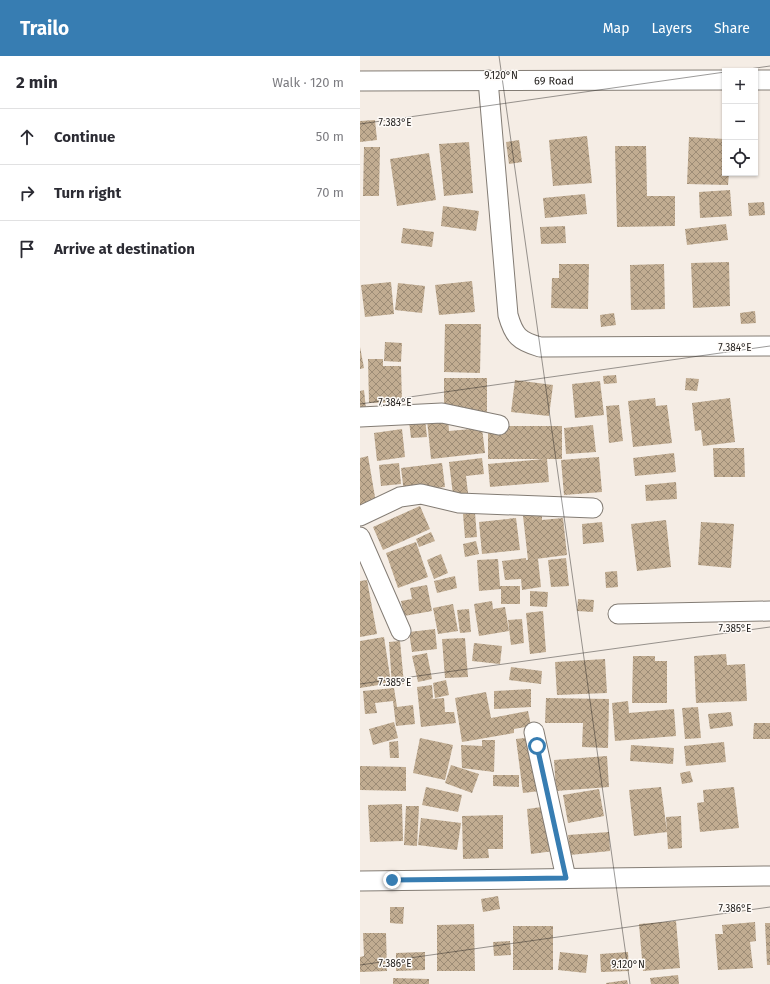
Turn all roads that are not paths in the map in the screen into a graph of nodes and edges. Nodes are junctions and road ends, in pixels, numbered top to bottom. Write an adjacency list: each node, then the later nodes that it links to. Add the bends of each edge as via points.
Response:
1 (488, 80): 2 (street, 69 Road); 5 (street, 69 Road); 6 (street, via 508,315 512,329 518,337 540,347)
2 (722, 80)
3 (758, 80): 4 (street)
4 (770, 80)
5 (360, 81)
6 (770, 346)
7 (360, 417): 8 (street, via 442,414)
8 (499, 424)
9 (593, 508): 10 (street, via 459,503 421,494 400,497)
10 (360, 516)
11 (360, 537): 14 (street)
12 (770, 611): 13 (street)
13 (618, 614)
14 (401, 631)
15 (534, 732): 17 (street)
16 (770, 876): 17 (street)
17 (566, 878): 18 (street)
18 (360, 881)

